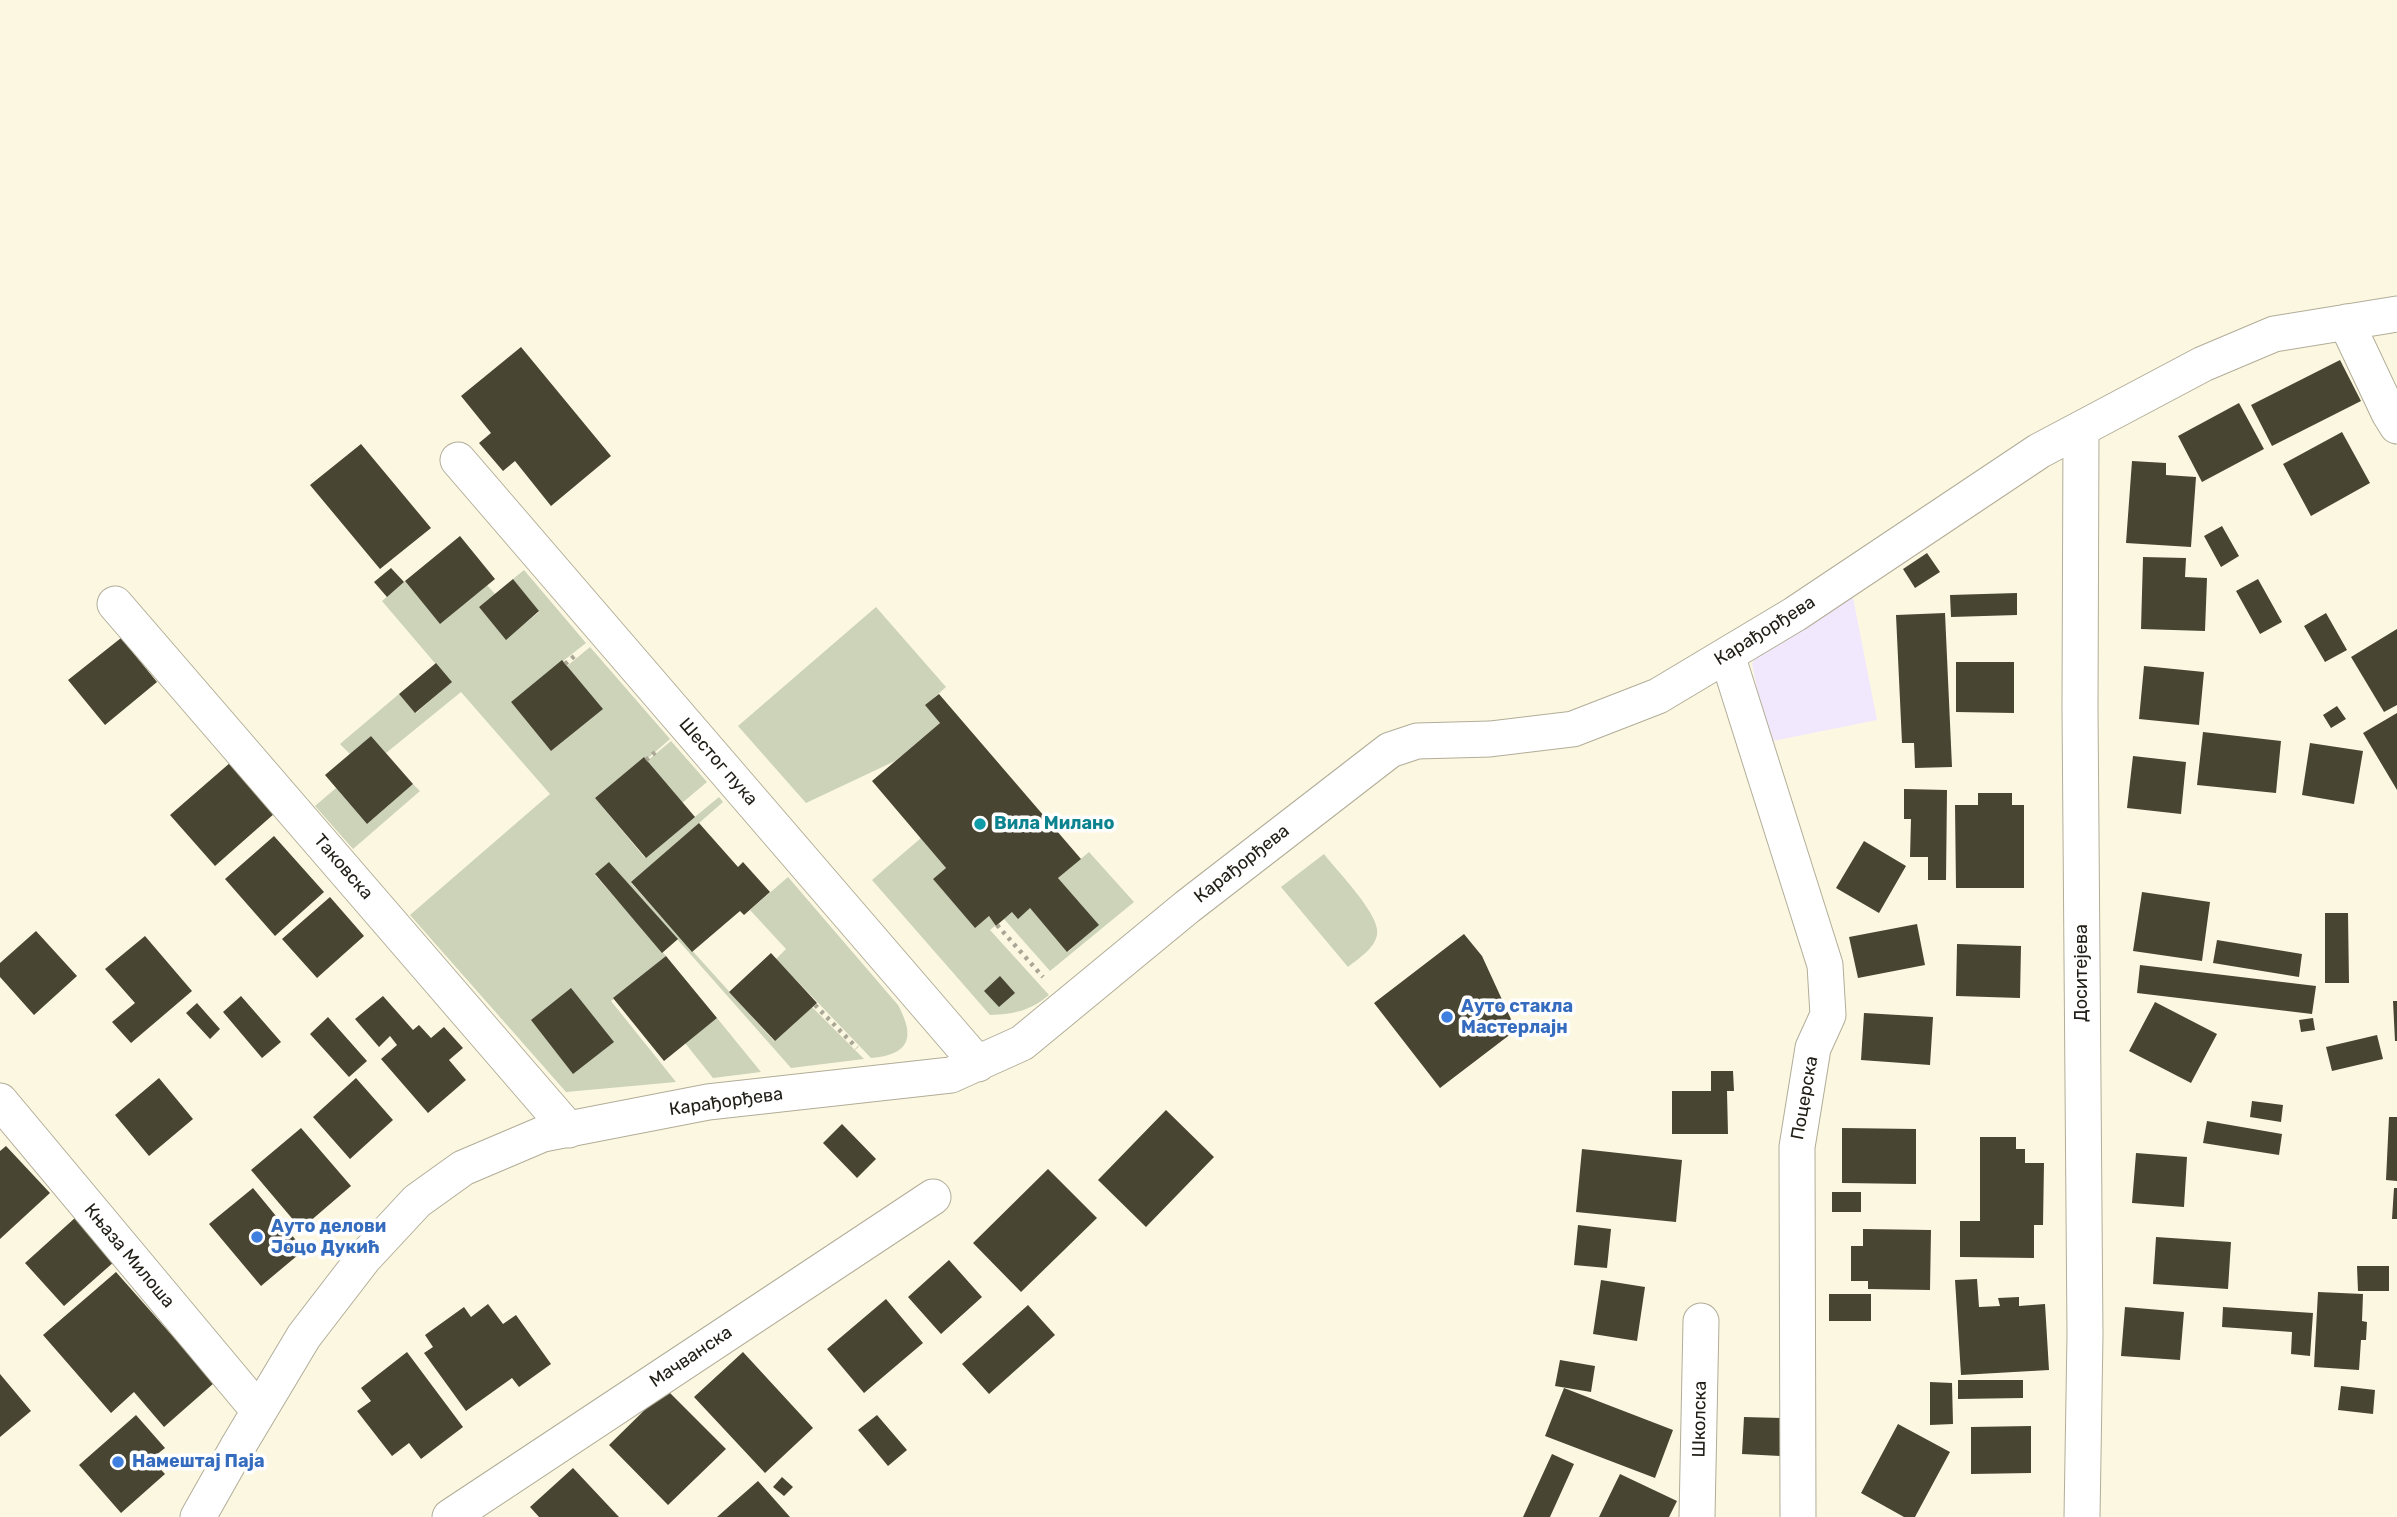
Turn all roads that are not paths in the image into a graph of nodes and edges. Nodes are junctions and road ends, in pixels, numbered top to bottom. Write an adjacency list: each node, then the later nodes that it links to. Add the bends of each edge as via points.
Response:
1 (2397, 314): 2 (street, Карађорђева)
2 (2346, 322): 3 (street); 4 (street, Карађорђева, via 2274,334 2203,364)
3 (2397, 426)
4 (2081, 429): 7 (street, Карађорђева); 18 (street, Доситејева)
5 (457, 460): 8 (street, Шестог пука)
6 (116, 604): 10 (street, Таковска)
7 (1727, 654): 8 (street, Карађорђева, via 1658,696 1573,729 1490,739 1417,741 1390,750 1187,907 1022,1043); 17 (street, Поцерска, via 1825,965 1828,1015 1813,1048 1797,1147)
8 (978, 1064): 10 (street, Карађорђева, via 951,1075 715,1100)
9 (0, 1101): 13 (street, Књаза Милоша)
10 (569, 1130): 13 (street, Карађорђева, via 543,1135 463,1168 417,1201 364,1258 304,1336)
11 (933, 1197): 15 (street, Мачванска)
12 (1701, 1321): 16 (street, Школска)
13 (259, 1410): 14 (street, Карађорђева)
14 (198, 1517)
15 (450, 1517)
16 (1697, 1517)
17 (1798, 1517)
18 (2082, 1517)

